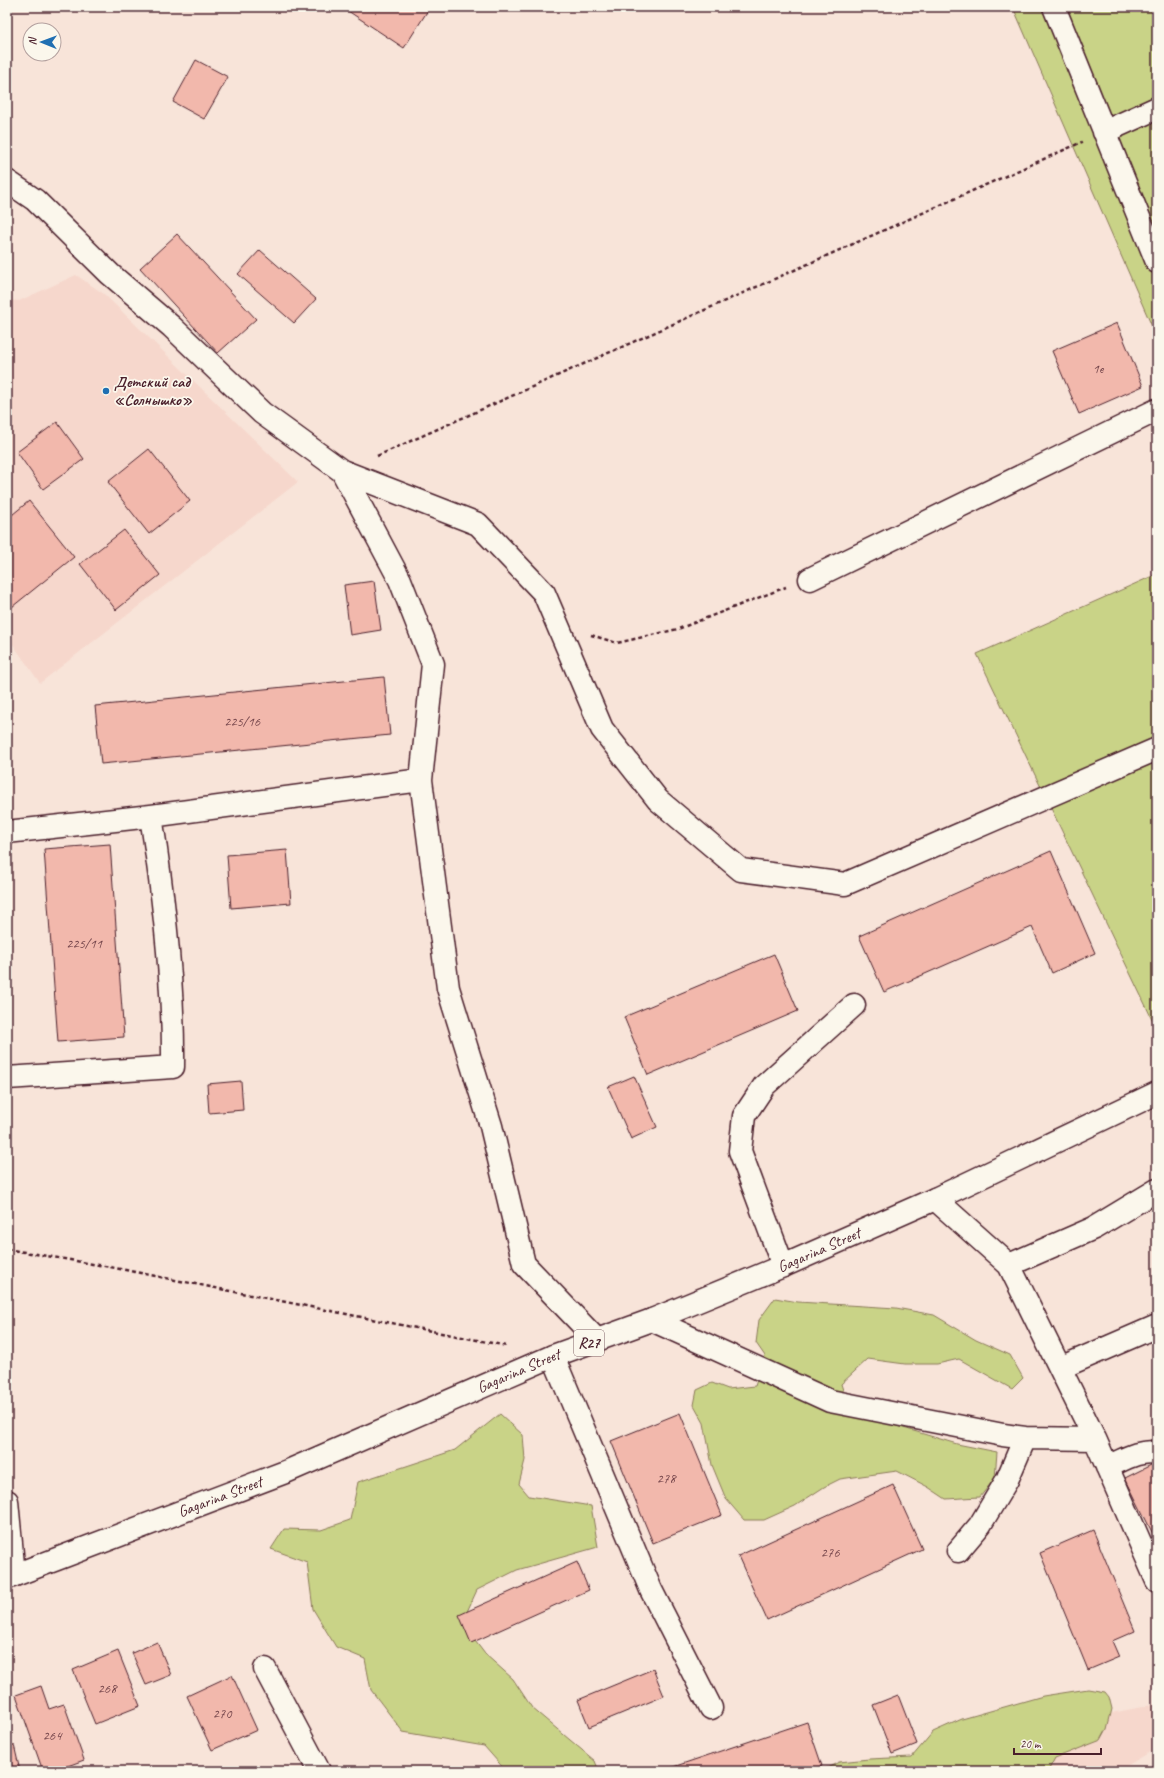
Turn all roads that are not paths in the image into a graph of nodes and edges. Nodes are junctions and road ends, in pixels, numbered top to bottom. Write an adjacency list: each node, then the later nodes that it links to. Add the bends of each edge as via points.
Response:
1 (1054, 7): 3 (main road)
2 (1157, 108): 3 (main road)
3 (1104, 132): 5 (main road)
4 (7, 181): 7 (main road, via 35,200 110,274 172,327 262,413)
5 (1157, 262)
6 (1157, 410): 8 (main road)
7 (342, 471): 9 (main road, via 478,524 544,593 602,729 658,800 741,870 845,884); 10 (main road, via 400,580 433,664)
8 (810, 578)
9 (1157, 749)
10 (421, 780): 11 (main road); 22 (main road, via 448,988 491,1126 524,1264)
11 (151, 816): 12 (main road); 14 (main road, via 161,883 174,1016 173,1067)
12 (7, 832)
13 (854, 1005): 19 (main road, via 764,1086 744,1116 740,1150)
14 (7, 1078)
15 (1157, 1093): 17 (main road, Gagarina Street / R27)
16 (1157, 1190): 18 (main road, via 1094,1228)
17 (935, 1199): 18 (main road); 19 (main road, Gagarina Street / R27)
18 (1009, 1265): 24 (main road)
19 (783, 1266): 20 (main road, Gagarina Street / R27)
20 (652, 1320): 22 (main road, Gagarina Street / R27); 25 (main road, via 830,1401)
21 (1157, 1326): 24 (main road)
22 (597, 1340): 23 (main road, Gagarina Street / R27)
23 (553, 1356): 31 (main road, Gagarina Street / R27, via 288,1471); 34 (main road, via 651,1590)
24 (1060, 1368): 26 (main road)
25 (1025, 1438): 26 (main road); 30 (main road, via 1008,1480 980,1525)
26 (1095, 1439): 28 (main road)
27 (1157, 1453): 28 (main road, via 1151,1451 1136,1454)
28 (1107, 1467): 32 (main road)
29 (7, 1501): 31 (main road)
30 (958, 1551)
31 (10, 1576)
32 (1157, 1581)
33 (265, 1669): 35 (main road)
34 (711, 1708)
35 (318, 1771)

